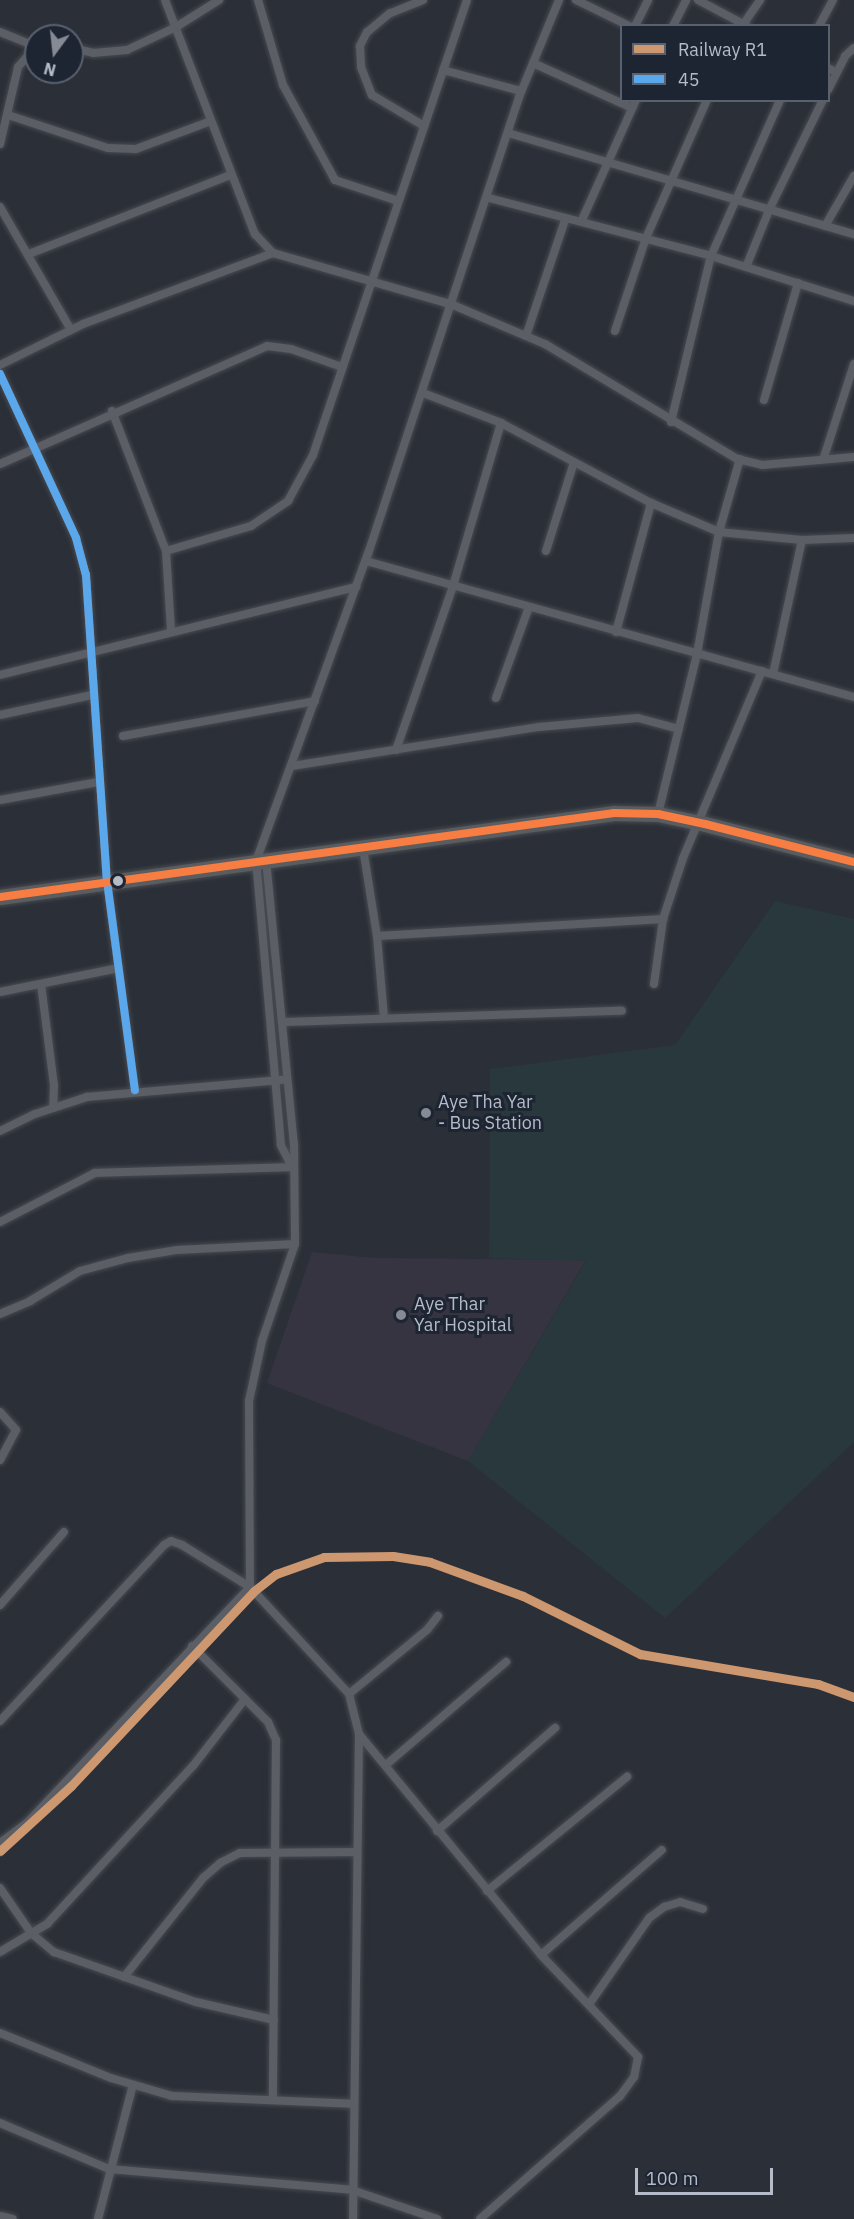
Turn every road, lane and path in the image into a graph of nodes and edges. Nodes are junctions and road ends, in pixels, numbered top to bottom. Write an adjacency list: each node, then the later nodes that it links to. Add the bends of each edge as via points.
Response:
1 (165, 0): 19 (street)
2 (219, 0): 19 (street)
3 (258, 0): 45 (street, via 283,85 335,180)
4 (423, 0): 36 (street, via 390,13 367,33 360,46 361,67 372,95)
5 (466, 0): 26 (street)
6 (559, 0): 25 (street)
7 (576, 0): 13 (street)
8 (646, 0): 14 (street)
9 (686, 0): 15 (street)
10 (698, 0): 16 (street)
11 (760, 0): 17 (street)
12 (833, 0): 18 (street)
13 (624, 24)
14 (636, 24)
15 (674, 24)
16 (742, 24)
17 (745, 24)
18 (820, 24)
19 (176, 27): 23 (street, via 127,50); 35 (street)
20 (0, 32): 21 (street)
21 (24, 42)
22 (854, 48): 27 (street)
23 (84, 51)
24 (24, 60): 34 (street, via 18,67)
25 (533, 63): 28 (street); 29 (street)
26 (443, 70): 28 (street); 36 (street)
27 (833, 71)
28 (521, 91): 37 (street)
29 (620, 98)
30 (705, 102): 42 (street)
31 (779, 102): 44 (street)
32 (822, 102): 47 (street)
33 (634, 104): 39 (street)
34 (8, 115): 35 (street, via 108,148 136,149); 38 (street)
35 (211, 121): 40 (street)
36 (424, 126): 45 (street)
37 (508, 133): 39 (street); 43 (street)
38 (0, 144)
39 (609, 164): 42 (street); 49 (street)
40 (231, 175): 53 (street, via 255,234); 54 (street)
41 (854, 176): 50 (street)
42 (670, 179): 44 (street); 52 (street)
43 (489, 198): 48 (street); 60 (street)
44 (734, 199): 47 (street); 55 (street)
45 (398, 201): 57 (street)
46 (0, 207): 54 (street)
47 (770, 208): 50 (street); 56 (street)
48 (565, 220): 49 (street); 63 (street)
49 (582, 220): 52 (street)
50 (825, 226): 51 (street)
51 (854, 234)
52 (646, 238): 55 (street); 62 (street)
53 (273, 253): 57 (street); 61 (street)
54 (28, 254): 61 (street)
55 (711, 256): 56 (street); 71 (street)
56 (746, 267): 58 (street)
57 (370, 281): 60 (street); 66 (street)
58 (798, 284): 59 (street); 69 (street)
59 (854, 301)
60 (453, 305): 63 (street); 68 (street)
61 (71, 330): 65 (street)
62 (615, 332)
63 (526, 336): 71 (street)
64 (854, 364): 74 (street)
65 (0, 365)
66 (342, 367): 70 (street, via 291,349 267,346); 83 (street, via 313,455 288,501 251,526)
67 (0, 374): 73 (street)
68 (423, 393): 72 (street); 85 (street)
69 (764, 400)
70 (112, 411): 73 (street); 83 (street)
71 (671, 422): 76 (street)
72 (501, 423): 77 (street); 86 (street)
73 (34, 447): 78 (street); 91 (street, via 76,538 86,575)
74 (824, 457): 75 (street); 76 (street, via 762,465)
75 (854, 457)
76 (740, 459): 80 (street)
77 (574, 462): 79 (street); 84 (street)
78 (0, 464)
79 (651, 503): 80 (street); 90 (street)
80 (719, 532): 82 (street); 92 (street)
81 (854, 538): 82 (street)
82 (802, 540): 94 (street)
83 (166, 551): 89 (street)
84 (546, 551)
85 (366, 561): 86 (street); 87 (street)
86 (453, 586): 88 (street); 103 (street)
87 (356, 587): 89 (street); 99 (street)
88 (529, 607): 90 (street); 98 (street)
89 (171, 632): 91 (street)
90 (616, 632): 92 (street)
91 (89, 652): 95 (street); 97 (street)
92 (697, 654): 93 (street); 101 (street)
93 (762, 671): 94 (street); 108 (street)
94 (773, 674): 96 (street)
95 (0, 675)
96 (853, 694)
97 (92, 695): 100 (street); 105 (street)
98 (496, 698)
99 (315, 701): 102 (street); 104 (street)
100 (0, 715)
101 (680, 729): 103 (street, via 638,718 539,727); 107 (street)
102 (123, 736)
103 (396, 750): 104 (street)
104 (292, 766): 110 (street)
105 (98, 782): 106 (street); 112 (street)
106 (0, 800)
107 (658, 814): 108 (highway); 109 (highway, via 614,813)
108 (701, 823): 111 (highway); 114 (street, via 683,858)
109 (363, 848): 110 (highway); 115 (street)
110 (261, 861): 112 (highway); 122 (street); 124 (street)
111 (854, 862)
112 (106, 881): 113 (highway); 116 (street)
113 (0, 897)
114 (663, 919): 115 (street); 118 (street)
115 (377, 936): 121 (street)
116 (118, 968): 117 (street); 125 (street)
117 (41, 984): 119 (street); 126 (street, via 54,1085)
118 (654, 984)
119 (0, 992)
120 (622, 1011): 121 (street)
121 (384, 1017): 122 (street)
122 (282, 1022): 123 (street)
123 (288, 1080): 124 (street); 128 (street)
124 (277, 1081): 125 (street); 128 (street, via 281,1145)
125 (135, 1090): 126 (street, via 87,1097)
126 (53, 1108): 127 (street)
127 (0, 1131)
128 (292, 1167): 129 (street, via 95,1173); 130 (street)
129 (0, 1222)
130 (295, 1244): 131 (street, via 177,1250 128,1258 80,1271); 135 (street, via 262,1341 249,1401)
131 (0, 1314)
132 (0, 1412): 133 (street, via 16,1431)
133 (0, 1460)
134 (64, 1532): 136 (street)
135 (250, 1587): 138 (street); 140 (street); 142 (street, via 171,1541)
136 (0, 1605)
137 (438, 1616): 140 (street, via 427,1630)
138 (192, 1646): 141 (street); 148 (street, via 28,1822)
139 (506, 1662): 145 (street)
140 (349, 1694): 144 (street)
141 (245, 1699): 151 (street, via 268,1722 276,1740); 155 (street, via 193,1766 47,1924)
142 (0, 1721)
143 (555, 1728): 147 (street)
144 (359, 1734): 145 (street); 150 (street)
145 (387, 1764): 147 (street)
146 (627, 1777): 153 (street)
147 (437, 1831): 153 (street)
148 (0, 1843)
149 (662, 1850): 157 (street)
150 (356, 1852): 151 (street); 164 (street)
151 (277, 1854): 158 (street, via 240,1853 220,1863 203,1878); 160 (street)
152 (0, 1888): 155 (street)
153 (487, 1891): 157 (street)
154 (703, 1910): 159 (street, via 680,1902 649,1918)
155 (31, 1934): 156 (street); 158 (street, via 54,1952)
156 (0, 1952)
157 (541, 1955): 159 (street)
158 (123, 1977): 160 (street, via 196,2002)
159 (590, 2003): 173 (street, via 636,2051 639,2066 634,2077 620,2096)
160 (274, 2020): 163 (street)
161 (0, 2033): 162 (street)
162 (133, 2085): 163 (street, via 172,2096); 166 (street)
163 (273, 2100): 164 (street)
164 (354, 2104): 167 (street)
165 (0, 2123): 166 (street)
166 (110, 2169): 167 (street); 170 (street)
167 (352, 2190): 171 (street); 172 (street)
168 (0, 2216): 169 (street)
169 (13, 2219)
170 (98, 2219)
171 (353, 2219)
172 (437, 2219)
173 (480, 2219)

